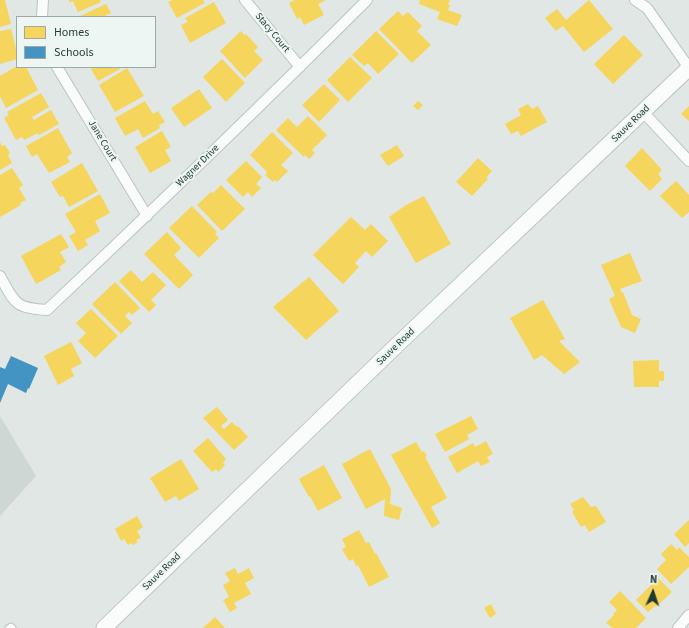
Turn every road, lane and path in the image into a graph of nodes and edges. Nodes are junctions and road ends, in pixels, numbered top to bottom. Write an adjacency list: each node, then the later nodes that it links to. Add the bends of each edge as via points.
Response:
1 (43, 0): 5 (street)
2 (245, 0): 6 (street, Stacy Court)
3 (366, 0): 6 (street, Wagner Drive)
4 (635, 0): 8 (street, via 647,8)
5 (42, 16)
6 (300, 67): 11 (street, Wagner Drive)
7 (58, 68): 11 (street, Jane Court)
8 (689, 68): 9 (street, Sauve Road)
9 (643, 112): 10 (street); 14 (street, Sauve Road)
10 (689, 161)
11 (147, 216): 12 (street, Wagner Drive, via 47,310 30,309 15,302)
12 (0, 276)
13 (689, 615): 15 (street)
14 (104, 628)
15 (678, 628)

